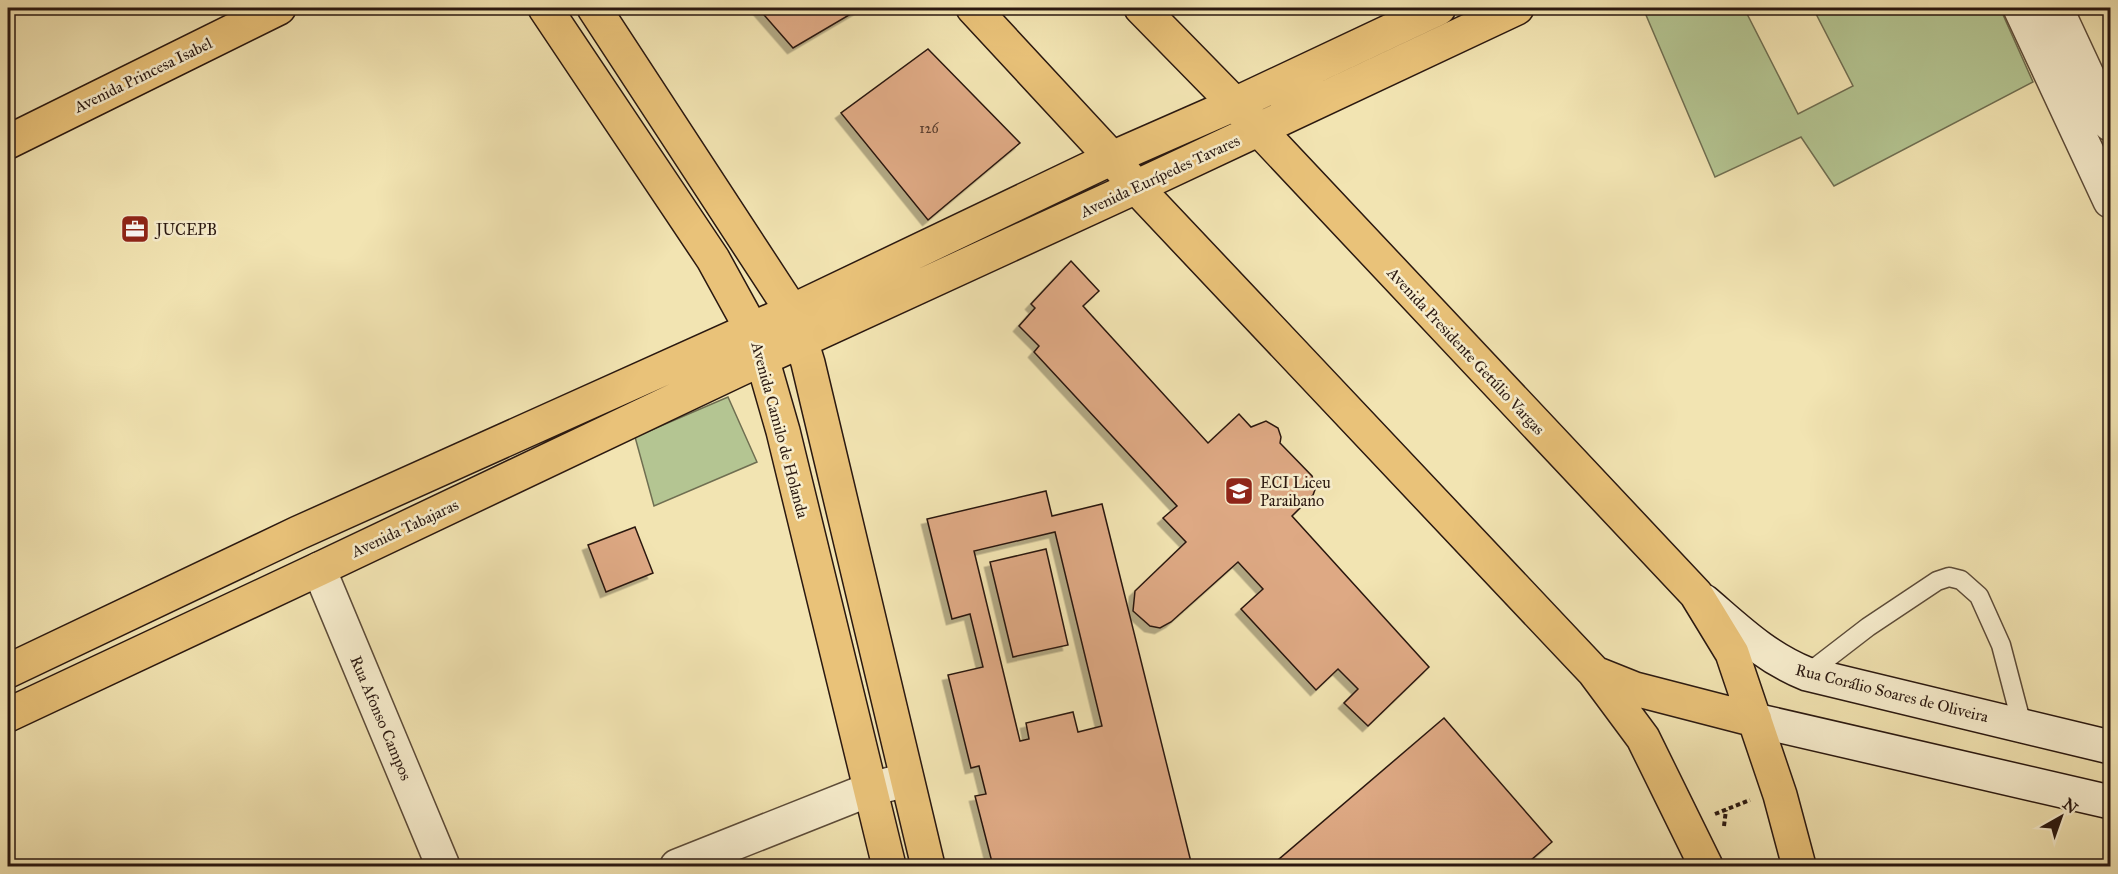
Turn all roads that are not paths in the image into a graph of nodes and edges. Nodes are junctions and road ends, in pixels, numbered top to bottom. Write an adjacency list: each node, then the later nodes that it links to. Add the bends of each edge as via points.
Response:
1 (279, 8): 13 (main road, Avenida Princesa Isabel)
2 (545, 8): 18 (main road, Avenida Camilo de Holanda, via 713,259)
3 (594, 8): 17 (main road)
4 (974, 8): 14 (main road)
5 (1141, 8): 10 (main road, Avenida Presidente Getúlio Vargas)
6 (1439, 8): 10 (main road, Avenida Eurípedes Tavares)
7 (1517, 8): 12 (main road, Avenida Eurípedes Tavares)
8 (2020, 8): 16 (street)
9 (2056, 8): 11 (street)
10 (1235, 104): 12 (main road, Avenida Presidente Getúlio Vargas); 14 (main road, Avenida Eurípedes Tavares)
11 (2110, 124)
12 (1259, 130): 15 (main road, Avenida Eurípedes Tavares); 22 (main road, Avenida Presidente Getúlio Vargas)
13 (8, 142)
14 (1112, 158): 15 (main road); 17 (main road, Avenida Eurípedes Tavares)
15 (1136, 188): 19 (main road, Avenida Eurípedes Tavares); 24 (main road)
16 (2110, 201)
17 (792, 310): 18 (main road); 19 (main road)
18 (751, 328): 20 (main road, Avenida Camilo de Holanda); 23 (main road, via 298,533)
19 (802, 341): 20 (main road, Avenida Tabajaras); 30 (main road)
20 (762, 358): 21 (main road, Avenida Tabajaras); 31 (main road, Avenida Camilo de Holanda)
21 (319, 569): 26 (main road, Avenida Tabajaras); 33 (street, Rua Afonso Campos)
22 (1696, 594): 25 (street, Rua Corálio Soares de Oliveira, via 1759,649); 27 (main road, Avenida Presidente Getúlio Vargas, via 1732,653)
23 (8, 671)
24 (1594, 672): 27 (main road, via 1635,689); 37 (main road, via 1643,738)
25 (1807, 674): 28 (street, Rua Corálio Soares de Oliveira); 28 (lane, via 1936,581 1961,580 1979,596 2001,645)
26 (8, 714)
27 (1755, 720): 32 (street); 38 (main road, Avenida Presidente Getúlio Vargas)
28 (2022, 725): 29 (street, Rua Corálio Soares de Oliveira)
29 (2110, 747)
30 (906, 780): 31 (street); 36 (main road)
31 (871, 789): 34 (street); 35 (main road, Avenida Camilo de Holanda)
32 (2110, 802)
33 (443, 867)
34 (677, 867)
35 (889, 867)
36 (928, 867)
37 (1706, 867)
38 (1799, 867)

